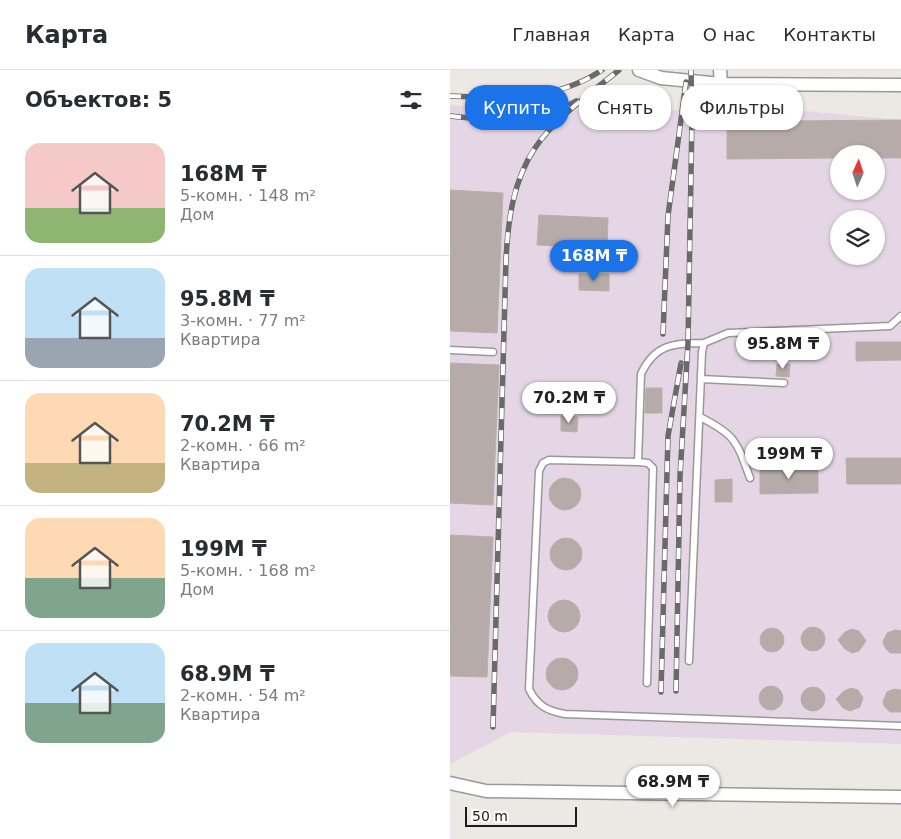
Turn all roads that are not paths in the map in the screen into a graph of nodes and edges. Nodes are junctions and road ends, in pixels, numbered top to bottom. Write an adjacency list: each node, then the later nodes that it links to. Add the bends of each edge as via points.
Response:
1 (639, 70): 3 (street, via 661,78)
2 (720, 70): 3 (street)
3 (721, 84): 4 (street)
4 (901, 85)
5 (901, 316): 6 (lane, via 890,326 728,333)
6 (704, 343): 9 (lane); 12 (lane, via 668,346 646,364 642,374)
7 (450, 350): 8 (lane)
8 (493, 352)
9 (701, 379): 10 (lane); 11 (lane)
10 (784, 382)
11 (700, 417): 13 (lane, via 727,433 738,445); 14 (lane)
12 (638, 462): 15 (lane, via 648,463 653,468); 16 (lane, via 549,460 538,471 529,689 540,705 550,712 565,714)
13 (750, 478)
14 (689, 661)
15 (647, 683)
16 (901, 726)
17 (450, 783): 18 (street, via 486,791)
18 (901, 797)

